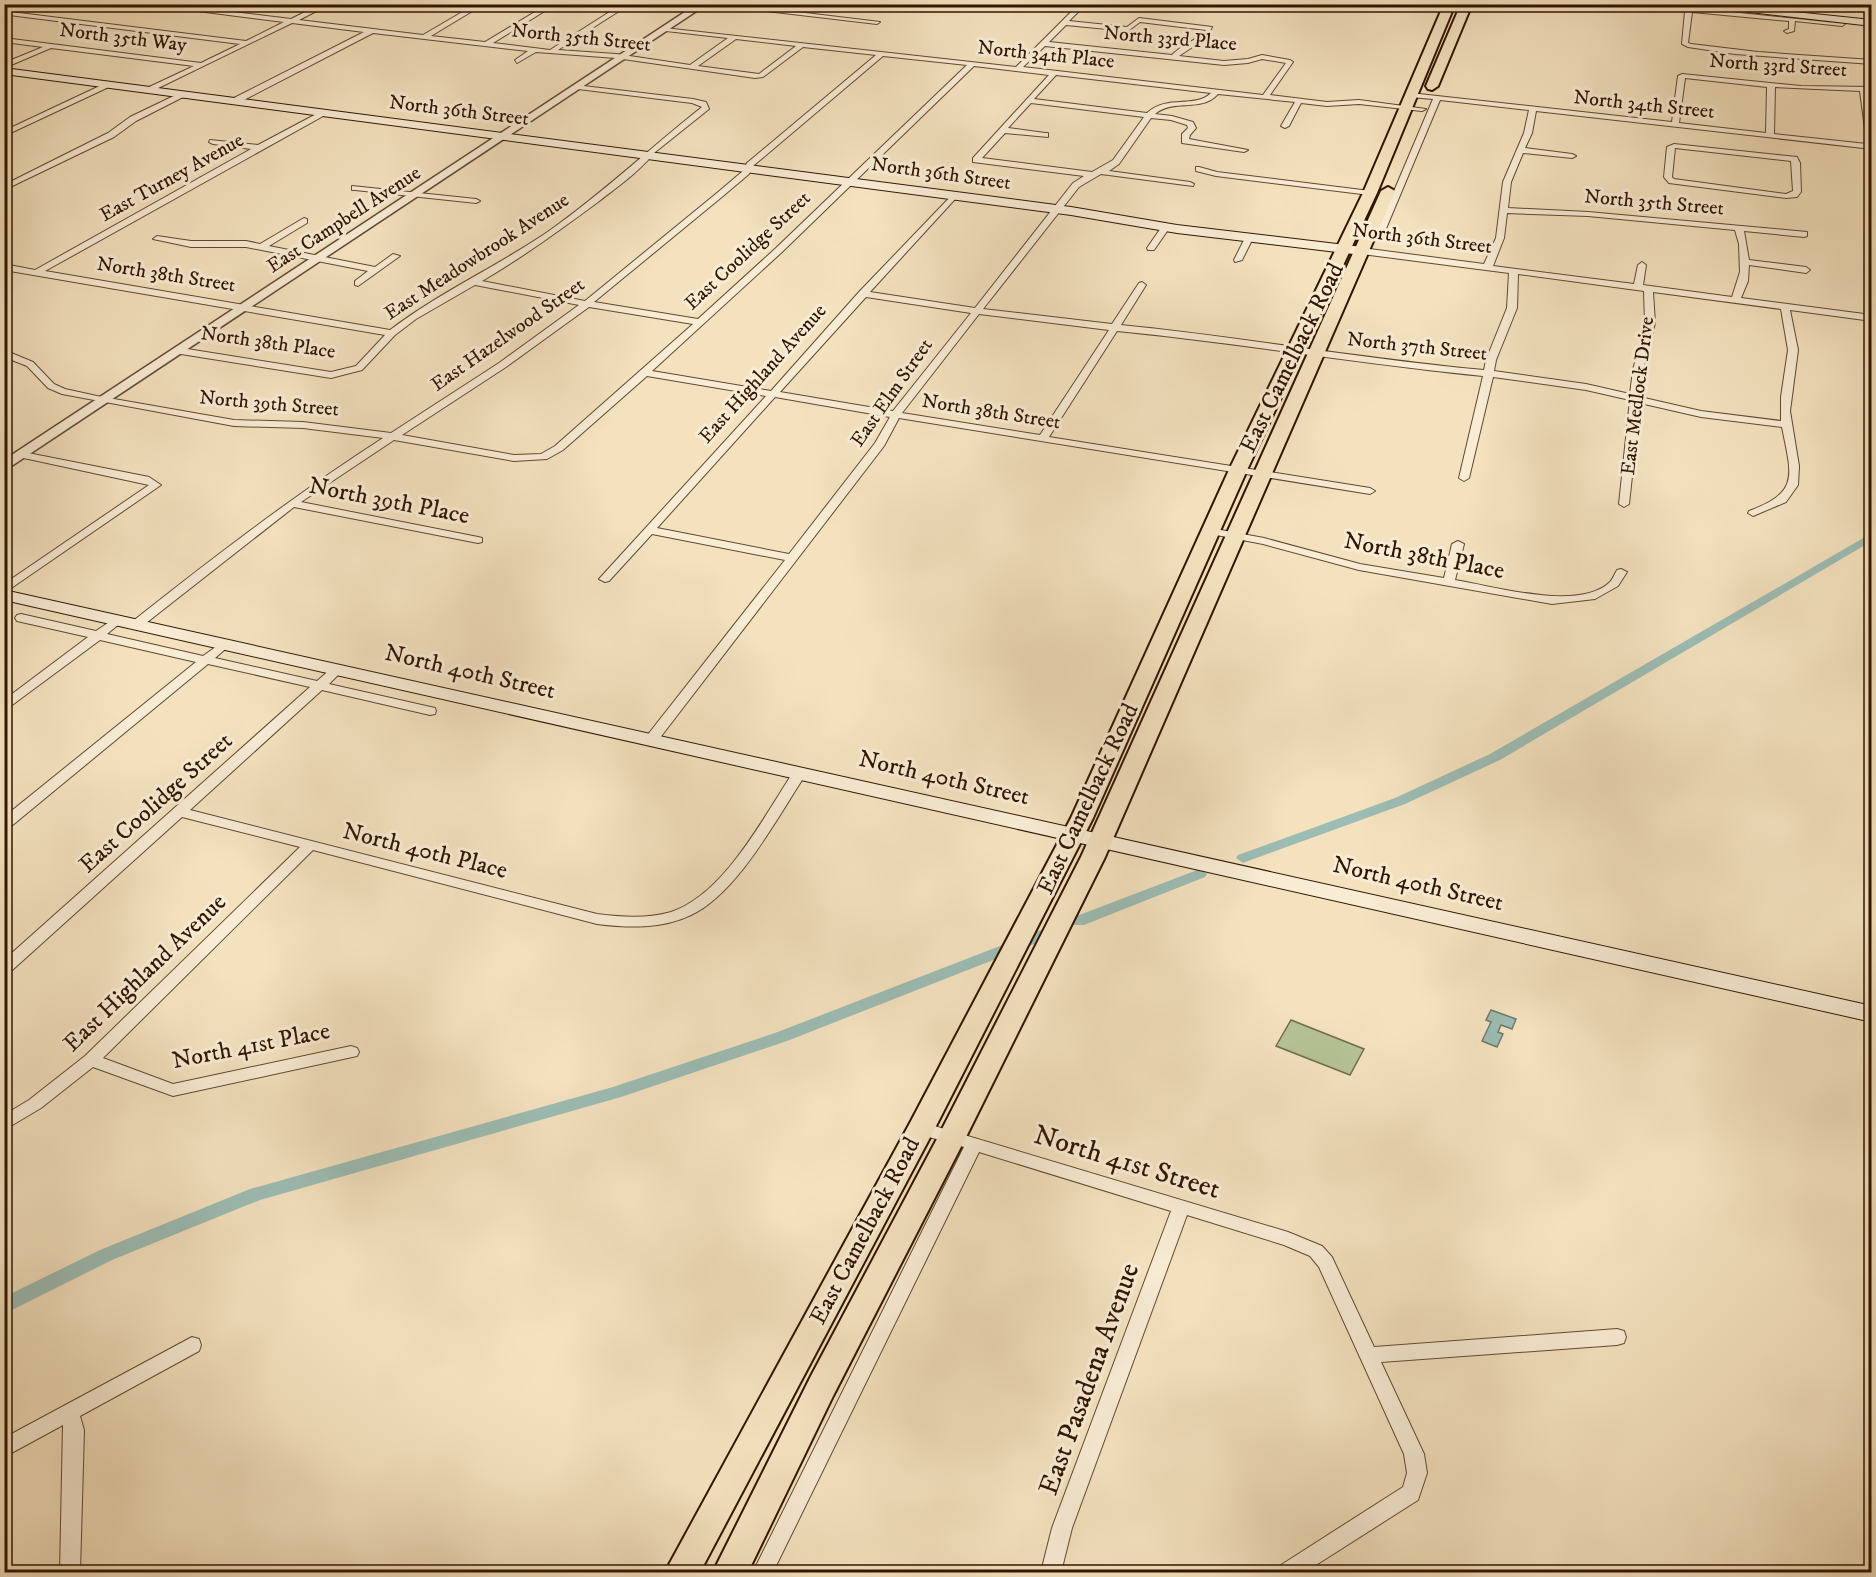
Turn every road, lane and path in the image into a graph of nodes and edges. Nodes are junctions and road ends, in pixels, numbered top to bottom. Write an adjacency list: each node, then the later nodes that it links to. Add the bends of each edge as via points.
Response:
1 (146, 4): 20 (street, North 35th Street)
2 (327, 4): 20 (street)
3 (410, 4): 17 (street)
4 (481, 4): 28 (street)
5 (553, 4): 32 (street)
6 (627, 4): 37 (street)
7 (703, 4): 25 (street, East Campbell Avenue)
8 (709, 4): 21 (street)
9 (1083, 4): 22 (street)
10 (1214, 4): 11 (street)
11 (1236, 4)
12 (1451, 4): 13 (main road); 38 (main road, East Camelback Road)
13 (1466, 5): 40 (main road, East Camelback Road)
14 (1654, 6): 15 (street)
15 (1687, 6): 19 (street); 23 (main road); 44 (street, via 1685,44 1690,46)
16 (27, 8): 18 (street)
17 (400, 9)
18 (8, 15): 31 (street)
19 (1792, 19): 24 (street); 27 (street, via 1791,30)
20 (292, 21): 26 (street, North 35th Street); 31 (street)
21 (877, 22)
22 (1065, 23): 34 (street); 41 (street, via 1128,29 1144,20 1210,28 1203,38 1182,47)
23 (1872, 23)
24 (1842, 24)
25 (666, 29): 29 (street, North 34th Place); 42 (street, East Campbell Avenue)
26 (371, 31): 28 (street, North 35th Street); 62 (street)
27 (1787, 31)
28 (424, 37): 32 (street, North 35th Street)
29 (734, 37): 33 (street, North 34th Place); 48 (street)
30 (4, 40): 35 (street, North 35th Way)
31 (249, 43): 46 (street)
32 (487, 44): 36 (street, North 35th Street)
33 (802, 44): 39 (street, North 34th Place); 48 (street, North 35th Street, via 761,76)
34 (1046, 44): 41 (street, North 33rd Place); 49 (street)
35 (50, 46): 46 (street, North 35th Way); 47 (street)
36 (535, 50): 37 (street, North 35th Street); 43 (street)
37 (551, 52): 42 (street, North 35th Street)
38 (1430, 52): 40 (main road); 64 (main road, East Camelback Road)
39 (882, 53): 45 (street, North 34th Place); 86 (street, East Hazelwood Street)
40 (1446, 54): 60 (main road, East Camelback Road)
41 (1175, 56): 59 (street, North 33rd Place, via 1224,63 1262,57 1290,62)
42 (623, 57): 48 (street, North 35th Street); 54 (street, East Campbell Avenue)
43 (517, 61)
44 (1872, 62)
45 (972, 64): 49 (street, North 34th Place); 90 (street, East Coolidge Street)
46 (202, 65): 56 (street)
47 (4, 66)
48 (690, 68)
49 (1018, 69): 51 (street, North 34th Place)
50 (4, 71): 52 (main road, North 36th Street)
51 (1054, 73): 57 (street, North 34th Place); 63 (street)
52 (109, 85): 56 (main road, North 36th Street); 72 (street)
53 (1771, 85): 55 (street, North 33rd Street); 68 (street, North 33rd Street, via 1682,76); 74 (street)
54 (578, 87): 75 (street, East Campbell Avenue); 82 (street, East Meadowbrook Avenue, via 706,107)
55 (1867, 88): 78 (street)
56 (150, 90): 58 (main road, North 36th Street)
57 (1217, 91): 59 (street, North 34th Place); 67 (street, via 1204,102 1162,106)
58 (183, 95): 62 (main road, North 36th Street); 92 (street)
59 (1265, 97): 61 (street, North 34th Place)
60 (1432, 97): 64 (main road, East Camelback Road); 65 (street, North 34th Street); 85 (street, East Camelback Road)
61 (1299, 100): 64 (street, North 34th Place, via 1327,104); 69 (street)
62 (235, 101): 66 (main road, North 36th Street)
63 (1029, 101): 67 (street); 70 (street)
64 (1415, 104): 84 (main road, East Camelback Road); 85 (main road, East Camelback Road)
65 (1533, 109): 68 (street, North 34th Street); 81 (street, via 1531,127)
66 (322, 113): 75 (main road, North 36th Street); 79 (street, East Turney Avenue)
67 (1150, 115): 80 (street, via 1190,124 1192,128 1184,138 1190,143); 88 (street, via 1116,162)
68 (1675, 125): 71 (street, North 34th Street)
69 (1285, 126)
70 (1002, 130): 73 (street); 89 (street, via 976,160)
71 (1725, 130): 74 (street, North 34th Street); 77 (street, via 1719,133); 77 (street, via 1730,141 1725,147)
72 (4, 134)
73 (1045, 135)
74 (1770, 135): 78 (street, North 34th Street)
75 (505, 137): 82 (main road, North 36th Street); 95 (street, East Campbell Avenue)
76 (213, 142): 79 (street)
77 (1720, 145): 77 (street, via 1794,159 1797,192 1794,195 1672,181 1668,177 1671,147)
78 (1871, 147)
79 (260, 148): 120 (street, East Turney Avenue)
80 (1244, 150)
81 (1520, 150): 83 (street); 99 (street, via 1507,182)
82 (647, 155): 86 (main road, North 36th Street); 121 (street, East Meadowbrook Avenue, via 553,232)
83 (1572, 156)
84 (1382, 165): 85 (main road); 94 (main road, East Camelback Road)
85 (1402, 168): 109 (main road, East Camelback Road)
86 (748, 169): 90 (main road, North 36th Street); 127 (street, East Hazelwood Street)
87 (1199, 169): 94 (street)
88 (1101, 172): 89 (street); 91 (street)
89 (1089, 174): 98 (street, East Elm Street)
90 (849, 182): 96 (main road, North 36th Street); 132 (street, East Coolidge Street)
91 (1190, 184)
92 (4, 188)
93 (355, 188): 95 (street)
94 (1370, 194): 108 (main road, East Camelback Road)
95 (417, 195): 97 (street); 111 (street, East Campbell Avenue)
96 (953, 196): 98 (main road, North 36th Street); 125 (street, East Highland Avenue)
97 (476, 201)
98 (1057, 209): 101 (main road, North 36th Street); 130 (street, East Elm Street)
99 (1502, 210): 102 (street, North 35th Street); 115 (street, via 1500,238)
100 (304, 221): 106 (street)
101 (1166, 227): 104 (main road, North 36th Street); 107 (street)
102 (1737, 227): 103 (street, North 35th Street); 113 (street, via 1744,235)
103 (1804, 234)
104 (1249, 238): 108 (main road, North 36th Street); 112 (street)
105 (157, 239): 106 (street)
106 (261, 247): 111 (street)
107 (1151, 248)
108 (1344, 249): 109 (main road, North 36th Street); 135 (main road, East Camelback Road)
109 (1362, 251): 115 (street, North 36th Street); 138 (main road, East Camelback Road)
110 (396, 256): 117 (street)
111 (318, 260): 117 (street); 128 (street, East Campbell Avenue)
112 (1238, 260)
113 (1743, 262): 119 (street); 126 (street, via 1744,279)
114 (1642, 264): 124 (street, East Medlock Drive)
115 (1488, 266): 118 (street, North 36th Street)
116 (4, 267): 120 (street, North 38th Street)
117 (377, 270): 122 (street)
118 (1514, 270): 124 (street, North 36th Street); 143 (street, via 1512,308)
119 (1806, 270)
120 (37, 272): 128 (street, North 38th Street)
121 (475, 282): 127 (street); 134 (street, East Meadowbrook Avenue)
122 (358, 283)
123 (1142, 285): 133 (street)
124 (1643, 287): 126 (street, North 36th Street); 145 (street, East Medlock Drive, via 1650,323)
125 (862, 294): 130 (street, North 37th Street); 144 (street, East Highland Avenue)
126 (1736, 300): 129 (street, North 36th Street)
127 (587, 304): 132 (street); 149 (street, East Hazelwood Street)
128 (247, 307): 134 (street, North 38th Street); 136 (street, East Campbell Avenue)
129 (1785, 307): 131 (street, North 36th Street); 148 (street, via 1793,342 1785,402)
130 (977, 311): 133 (street, North 37th Street); 147 (street, East Elm Street)
131 (1872, 318)
132 (701, 322): 142 (street, East Coolidge Street)
133 (1115, 327): 135 (street, North 37th Street); 150 (street)
134 (392, 333): 141 (street, East Meadowbrook Avenue, via 367,361)
135 (1295, 350): 138 (street, North 37th Street); 154 (main road, East Camelback Road)
136 (181, 351): 141 (street, North 38th Place, via 309,373); 146 (street, East Campbell Avenue)
137 (4, 353): 139 (street, North 39th Street)
138 (1317, 354): 143 (street, North 37th Street); 155 (main road, East Camelback Road)
139 (20, 359): 140 (street); 146 (street, North 39th Street, via 51,386)
140 (4, 364)
141 (349, 372)
142 (646, 373): 144 (street, North 38th Street); 152 (street, East Coolidge Street)
143 (1488, 374): 145 (street, North 37th Street, via 1560,382); 156 (street)
144 (773, 394): 147 (street, North 38th Street); 161 (street, East Highland Avenue)
145 (1635, 399): 148 (street, North 37th Street, via 1701,414); 159 (street, East Medlock Drive)
146 (106, 401): 149 (street, North 39th Street, via 234,423 338,428); 151 (street, East Campbell Avenue)
147 (896, 415): 150 (street, North 38th Street); 166 (street, East Elm Street, via 880,444)
148 (1787, 425): 160 (street, via 1793,486 1773,506)
149 (393, 436): 152 (street, North 39th Street, via 514,458); 158 (street, East Hazelwood Street)
150 (1043, 439): 154 (street, North 38th Street)
151 (22, 455): 153 (street, East Campbell Avenue); 170 (street, via 149,480 156,485)
152 (543, 457)
153 (4, 467)
154 (1238, 470): 155 (street, North 38th Street); 162 (main road, East Camelback Road)
155 (1261, 473): 157 (street, East Camelback Road); 163 (main road, East Camelback Road)
156 (1464, 478)
157 (1370, 491)
158 (293, 504): 164 (street, North 39th Place); 173 (street, East Hazelwood Street)
159 (1624, 504)
160 (1753, 513)
161 (650, 530): 166 (street); 168 (street, East Highland Avenue)
162 (1210, 531): 163 (street, North 38th Place); 175 (main road, East Camelback Road)
163 (1234, 535): 169 (street, North 38th Place, via 1359,567); 177 (main road, East Camelback Road)
164 (478, 540)
165 (1458, 544): 169 (street)
166 (793, 558): 183 (street, East Elm Street)
167 (1621, 572): 169 (street, North 38th Place, via 1614,584 1602,592 1568,600 1545,600)
168 (605, 579)
169 (1449, 583)
170 (4, 592): 172 (main road, North 40th Street)
171 (21, 618): 174 (street, North 40th Street)
172 (113, 619): 173 (main road, North 40th Street); 174 (street)
173 (137, 624): 176 (main road, North 40th Street)
174 (94, 634): 178 (street, North 40th Street); 181 (street)
175 (1160, 643): 177 (main road); 187 (main road, East Camelback Road)
176 (224, 645): 178 (street); 179 (main road, North 40th Street)
177 (1185, 648): 188 (main road, East Camelback Road)
178 (207, 660): 180 (street, North 40th Street); 186 (street)
179 (338, 670): 180 (street, East Coolidge Street); 183 (main road, North 40th Street)
180 (321, 686): 182 (street, North 40th Street); 185 (street, East Coolidge Street)
181 (6, 703)
182 (430, 711)
183 (651, 740): 184 (main road, North 40th Street)
184 (800, 774): 187 (main road, North 40th Street); 189 (street, North 40th Place, via 710,896 688,910 660,920 628,923 597,919)
185 (180, 812): 189 (street, North 40th Place); 190 (street, East Coolidge Street)
186 (4, 825)
187 (1073, 835): 188 (main road, North 40th Street); 195 (main road, East Camelback Road)
188 (1101, 841): 191 (main road, North 40th Street); 196 (main road, East Camelback Road, via 1051,942)
189 (310, 845): 193 (street, East Highland Avenue)
190 (4, 969)
191 (1872, 1014)
192 (351, 1052): 193 (street, North 41st Place, via 173,1090)
193 (91, 1060): 194 (street, East Highland Avenue)
194 (4, 1124)
195 (921, 1128): 196 (street, North 41st Street); 204 (main road, East Camelback Road)
196 (963, 1141): 197 (street, North 41st Street); 205 (main road, East Camelback Road, via 822,1386); 206 (street, East Camelback Road)
197 (1182, 1207): 200 (street, North 41st Street, via 1316,1251 1334,1276); 207 (street, East Pasadena Avenue, via 1062,1528)
198 (1617, 1337): 200 (street)
199 (192, 1345): 201 (street)
200 (1370, 1355): 208 (street, via 1414,1454 1417,1473 1411,1493)
201 (69, 1413): 202 (street); 203 (street, via 74,1430)
202 (4, 1448)
203 (70, 1572)
204 (682, 1572)
205 (730, 1572)
206 (763, 1572)
207 (1052, 1572)
208 (1288, 1572)

